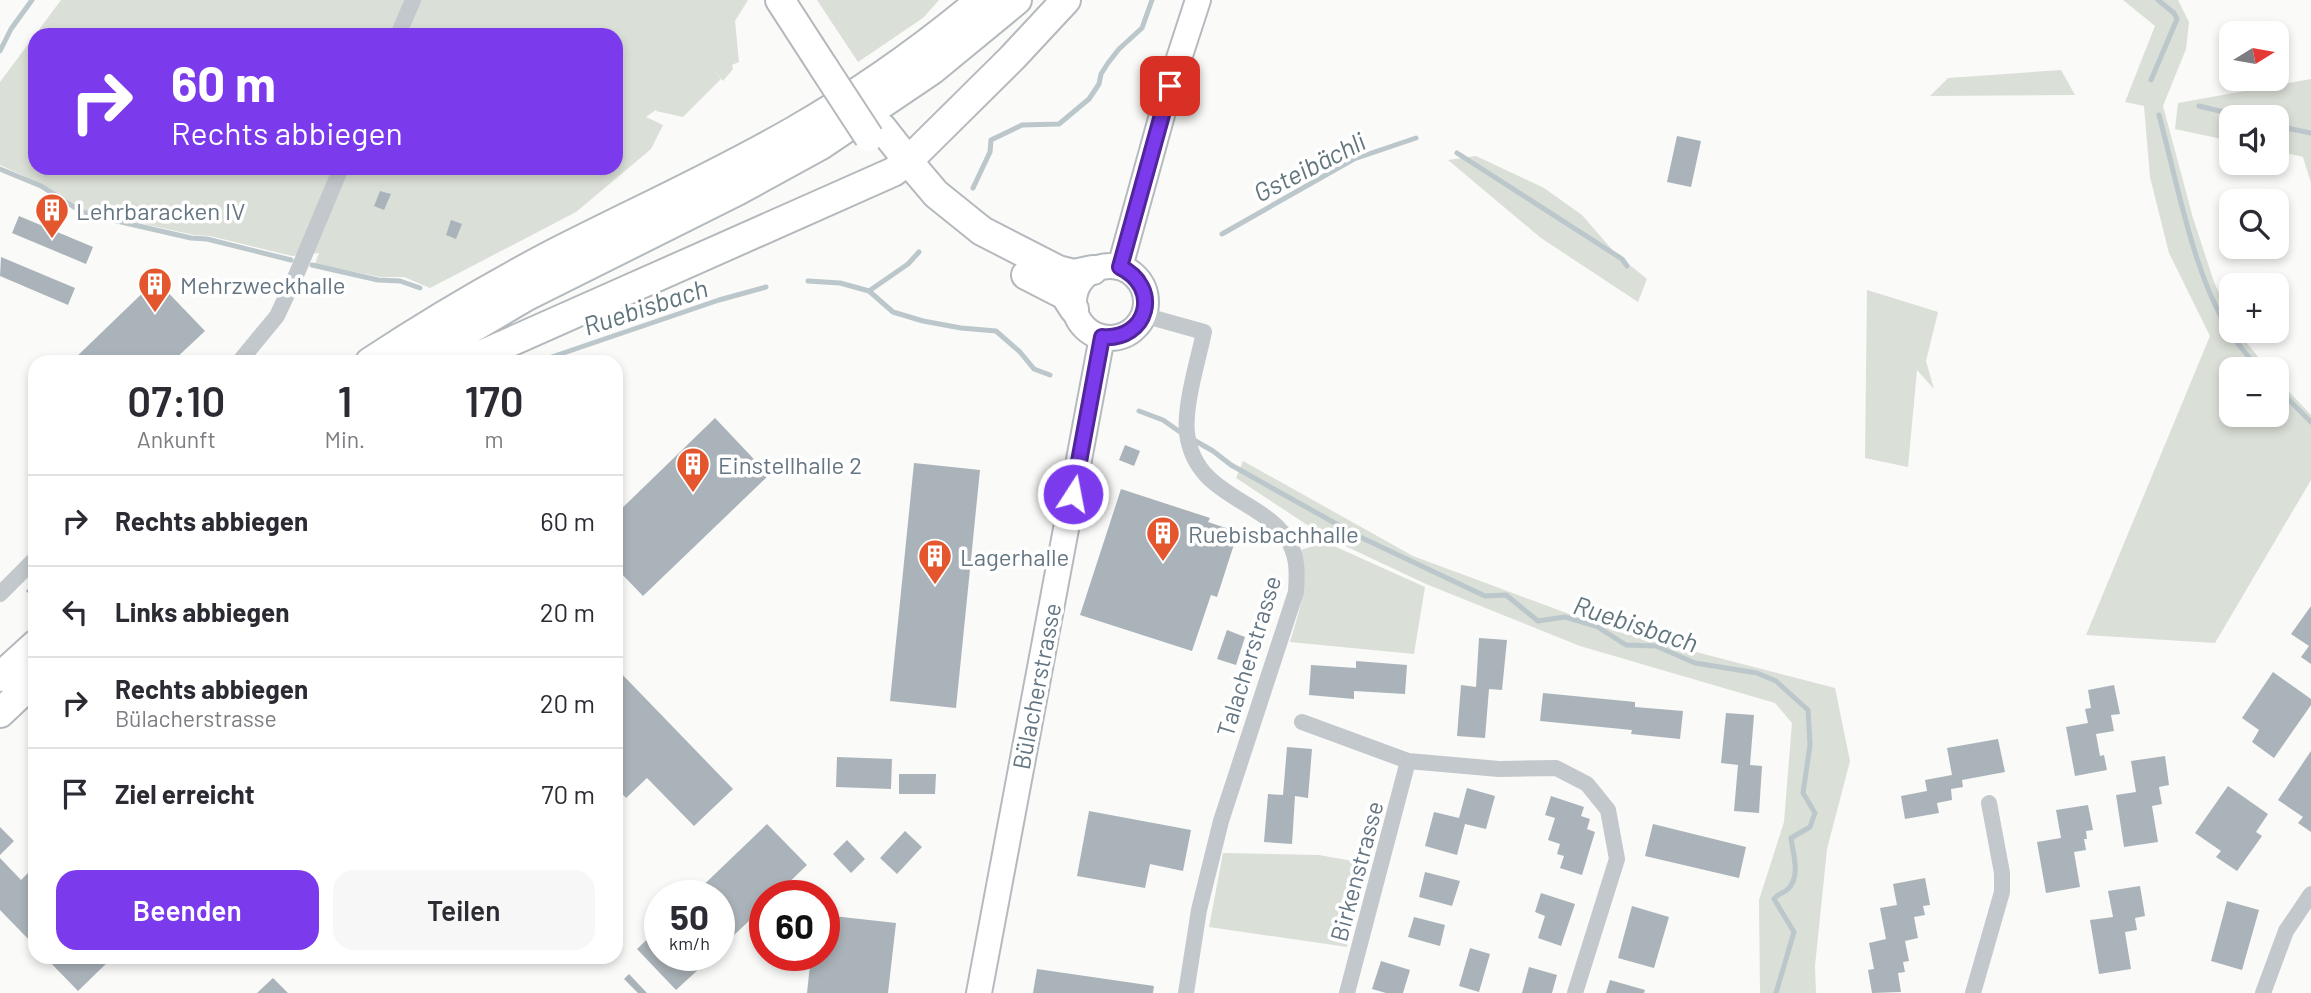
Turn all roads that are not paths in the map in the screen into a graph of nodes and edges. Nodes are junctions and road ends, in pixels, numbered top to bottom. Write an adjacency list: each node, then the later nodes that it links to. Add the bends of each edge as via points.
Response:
1 (414, 0): 9 (street)
2 (780, 0): 11 (highway)
3 (800, 0): 11 (highway)
4 (950, 0): 10 (highway)
5 (981, 0): 10 (highway)
6 (1017, 0): 20 (highway, via 932,69 821,145 527,296)
7 (1066, 0): 12 (highway)
8 (1198, 0): 14 (main road)
9 (401, 28)
10 (916, 51): 19 (highway, via 782,138 511,277)
11 (831, 64): 12 (highway, bridge)
12 (901, 167): 14 (highway, via 982,231 1066,273); 15 (highway, via 928,213 983,254 1058,290); 21 (highway)
13 (338, 175): 18 (street, via 277,316)
14 (1107, 269): 15 (main road, via 1080,282); 16 (main road, via 1137,278 1145,296)
15 (1074, 309): 17 (main road, via 1084,327)
16 (1143, 315): 17 (main road, via 1126,334); 33 (street, Talacherstrasse, via 1204,332 1187,416 1192,453 1209,480 1277,526 1291,545 1297,569 1296,592 1221,821 1199,910)
17 (1102, 337): 32 (main road, Bülacherstrasse)
18 (245, 355)
19 (381, 355)
20 (426, 355)
21 (481, 355)
22 (28, 566): 23 (street)
23 (0, 594)
24 (28, 651): 25 (highway)
25 (0, 677)
26 (28, 687): 27 (highway)
27 (0, 713)
28 (1302, 722): 29 (street)
29 (1408, 761): 34 (street, Birkenstrasse); 35 (street, via 1499,769 1556,768 1587,784 1608,810 1617,859)
30 (1989, 803): 36 (street, via 2002,892)
31 (2311, 894): 37 (street, via 2286,931)
32 (979, 993)
33 (1186, 993)
34 (1347, 993)
35 (1575, 993)
36 (1973, 993)
37 (2263, 993)

